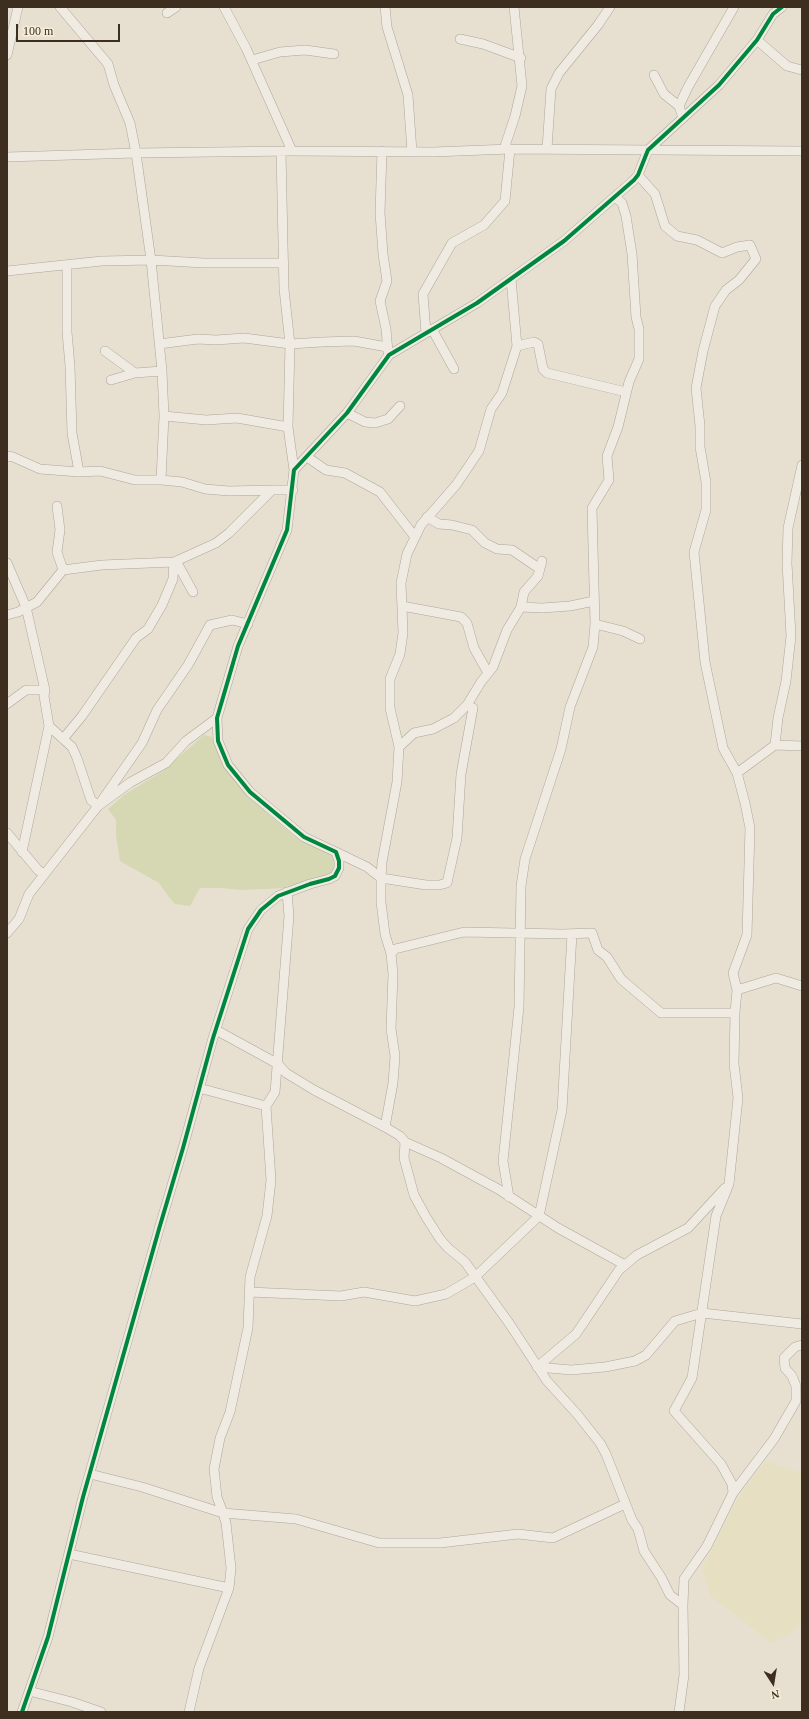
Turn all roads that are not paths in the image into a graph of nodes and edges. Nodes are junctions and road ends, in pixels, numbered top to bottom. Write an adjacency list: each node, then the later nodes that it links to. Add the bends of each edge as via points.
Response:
1 (18, 7): 13 (street)
2 (60, 7): 29 (street, via 108,64 130,123)
3 (176, 7): 10 (street)
4 (385, 7): 28 (street, via 387,26 408,95)
5 (514, 7): 15 (street)
6 (610, 7): 22 (street, via 559,73 550,89)
7 (734, 7): 19 (street)
8 (782, 7): 12 (street, via 773,14)
9 (227, 8): 16 (street)
10 (167, 13)
11 (460, 39): 15 (street, via 483,44)
12 (757, 40): 17 (street, via 787,66); 20 (street, via 719,85)
13 (7, 51)
14 (334, 54): 16 (street, via 305,50 280,52)
15 (521, 58): 21 (street, via 522,86)
16 (252, 60): 25 (street)
17 (802, 70)
18 (654, 75): 19 (street, via 664,94)
19 (679, 106): 20 (street)
20 (683, 118): 23 (street)
21 (507, 149): 22 (street); 28 (street); 38 (street, via 505,201 484,225 452,243 423,294)
22 (547, 149): 23 (street)
23 (648, 150): 27 (street); 31 (street)
24 (281, 151): 25 (street); 29 (street); 34 (street)
25 (292, 151): 26 (street)
26 (382, 151): 28 (street); 43 (street, via 380,213 387,281 380,301)
27 (802, 151)
28 (412, 152)
29 (136, 153): 30 (street); 33 (street)
30 (7, 157)
31 (638, 175): 32 (street); 86 (street, via 655,194 665,226 677,236 697,240 722,253 750,245 756,259 739,280 726,290 715,306 696,388 700,447 706,482 706,510 694,552 699,613 705,662 723,748)
32 (615, 197): 37 (street, via 564,241); 48 (street, via 622,203 626,216 639,329 639,359)
33 (151, 260): 34 (street); 35 (street); 39 (street)
34 (284, 263): 40 (street)
35 (67, 265): 36 (street); 57 (street, via 66,332 72,433)
36 (7, 271)
37 (510, 279): 38 (street, via 477,303); 41 (street)
38 (429, 331): 43 (street); 44 (street)
39 (159, 344): 40 (street, via 198,338 244,338); 45 (street)
40 (290, 344): 43 (street, via 354,341); 52 (street)
41 (518, 346): 48 (street, via 534,342 538,344 543,369 547,373); 62 (street, via 502,393 491,409 479,451 456,485)
42 (105, 351): 46 (street)
43 (388, 351): 50 (street)
44 (454, 369)
45 (162, 371): 46 (street); 51 (street)
46 (135, 373): 47 (street)
47 (111, 380)
48 (626, 392): 68 (street, via 618,426 607,456 608,480 592,508)
49 (400, 406): 50 (street, via 388,419 375,423 365,422)
50 (347, 413): 54 (street)
51 (164, 416): 52 (street, via 206,420 237,418); 58 (street)
52 (288, 427): 56 (street)
53 (7, 456): 57 (street, via 40,469)
54 (307, 458): 56 (street); 63 (street, via 326,470 345,473 380,492)
55 (802, 465): 83 (street, via 788,528 791,636)
56 (294, 470): 60 (street)
57 (79, 472): 58 (street, via 100,471 135,480)
58 (161, 480): 59 (street, via 182,482 205,489)
59 (272, 490): 60 (street); 64 (street, via 216,543)
60 (293, 490): 73 (street, via 287,530)
61 (57, 506): 66 (street, via 60,530 57,552)
62 (428, 517): 63 (street); 71 (street, via 439,524 472,530 485,543 497,549 512,550 541,565 538,576 524,592)
63 (415, 537): 69 (street, via 407,554 401,583)
64 (175, 561): 66 (street); 67 (street); 82 (street, via 174,579 148,629 136,638)
65 (7, 563): 70 (street)
66 (63, 570): 70 (street, via 37,602)
67 (193, 592)
68 (594, 601): 71 (street, via 570,606); 74 (street)
69 (402, 606): 76 (street, via 461,617 467,623 474,648); 85 (street, via 403,634 400,654 390,679 390,708)
70 (26, 607): 72 (street); 77 (street)
71 (521, 607): 76 (street, via 512,620 493,667)
72 (7, 615)
73 (248, 624): 80 (street, via 238,646); 87 (street, via 232,620 210,625 188,665 157,710 142,743)
74 (595, 624): 75 (street, via 623,631); 95 (street, via 593,647 570,707 561,749 525,859 521,886)
75 (640, 639)
76 (488, 673): 79 (street)
77 (45, 690): 78 (street, via 26,690); 81 (street)
78 (7, 704)
79 (467, 705): 85 (street, via 454,718 433,729 414,733); 92 (street, via 473,708 462,774 457,838 447,883 426,885)
80 (217, 718): 87 (street, via 186,741 166,763 131,782); 90 (street, via 218,741 228,765 250,792 304,838)
81 (49, 726): 82 (street); 89 (street)
82 (63, 739): 87 (street, via 72,747 91,800)
83 (775, 745): 84 (street); 86 (street)
84 (802, 746)
85 (399, 747): 92 (street, via 397,782)
86 (737, 773): 99 (street, via 750,828 747,935 733,973)
87 (98, 806): 91 (street)
88 (7, 833): 89 (street)
89 (22, 852): 91 (street)
90 (336, 852): 92 (street, via 367,867); 93 (street, via 339,868 335,876)
91 (44, 874): 94 (street, via 29,894 19,919)
92 (381, 878): 97 (street, via 385,934)
93 (287, 892): 101 (street, via 261,910 248,929); 102 (street, via 289,916)
94 (7, 933)
95 (521, 933): 96 (street); 97 (street, via 464,932 395,949); 108 (street, via 519,1007 503,1161)
96 (572, 934): 100 (street, via 592,933 598,950 607,957 621,979 660,1013); 109 (street, via 562,1110)
97 (391, 954): 105 (street, via 391,1028 395,1056)
98 (802, 986): 99 (street, via 776,978)
99 (737, 990): 100 (street)
100 (735, 1013): 107 (street, via 734,1064 738,1098)
101 (216, 1030): 102 (street); 103 (street)
102 (278, 1064): 104 (street, via 275,1092); 105 (street, via 314,1090)
103 (199, 1088): 104 (street); 117 (street)
104 (266, 1106): 112 (street, via 271,1180 267,1216 250,1277)
105 (385, 1127): 106 (street)
106 (405, 1142): 108 (street, via 441,1158); 111 (street, via 404,1158 417,1200 440,1239 465,1262)
107 (729, 1184): 110 (street, via 688,1228 637,1255); 113 (street, via 716,1216)
108 (509, 1197): 109 (street)
109 (539, 1216): 110 (street); 111 (street)
110 (626, 1265): 116 (street, via 615,1276 576,1334)
111 (475, 1277): 112 (street, via 446,1294 415,1301 364,1292 341,1296); 116 (street, via 509,1322)
112 (249, 1292): 120 (street, via 248,1328 230,1412 220,1438 214,1469 217,1497)
113 (702, 1313): 114 (street); 116 (street, via 675,1321 646,1355 635,1361 605,1368 570,1370); 118 (street, via 692,1378 674,1411 721,1464 732,1484)
114 (802, 1324)
115 (802, 1345): 118 (street, via 795,1347 784,1358 785,1368 796,1386 796,1401 774,1439)
116 (536, 1367): 119 (street, via 600,1443)
117 (90, 1474): 120 (street, via 142,1487); 121 (street)
118 (733, 1493): 123 (street, via 707,1546 684,1579)
119 (625, 1504): 120 (street, via 553,1538 518,1534 440,1543 379,1543 296,1519); 123 (street, via 638,1529 644,1551 670,1595)
120 (223, 1513): 122 (street, via 231,1568)
121 (69, 1554): 122 (street); 124 (street, via 48,1637)
122 (229, 1588): 127 (street, via 199,1668)
123 (683, 1605): 128 (street, via 684,1675)
124 (29, 1691): 125 (street); 126 (street)
125 (22, 1712)
126 (101, 1712)
127 (189, 1712)
128 (679, 1712)

